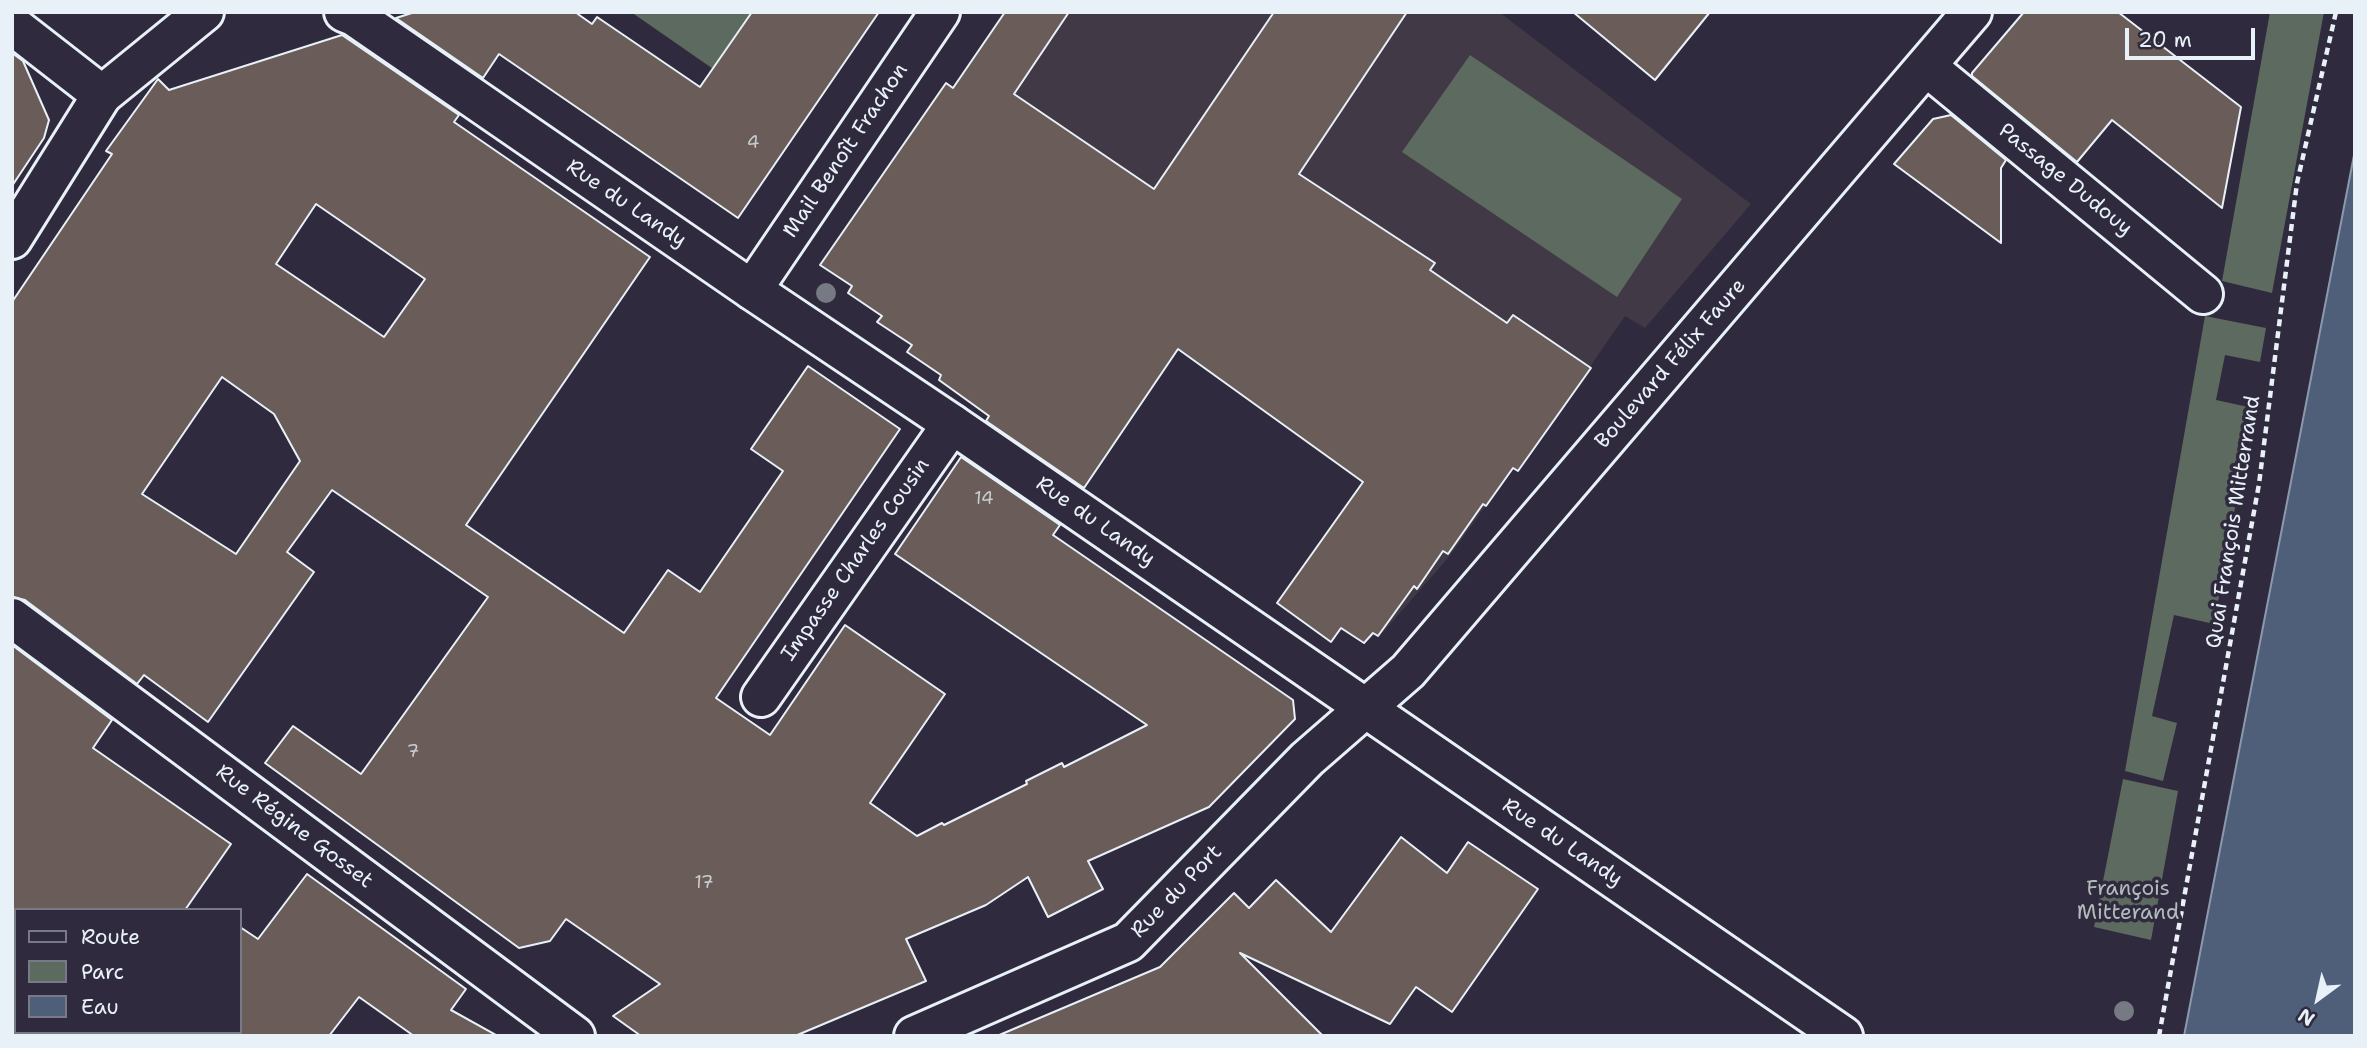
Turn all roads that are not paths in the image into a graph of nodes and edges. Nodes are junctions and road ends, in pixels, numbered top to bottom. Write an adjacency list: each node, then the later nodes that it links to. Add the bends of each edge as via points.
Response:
1 (204, 12): 7 (street)
2 (344, 12): 9 (street, Rue du Landy)
3 (940, 12): 9 (street, Mail Benoît Frachon)
4 (1972, 12): 6 (street, Boulevard Félix Faure)
5 (12, 25): 7 (street)
6 (1926, 66): 10 (street, Passage Dudouy); 14 (street, Boulevard Félix Faure, via 1408,671)
7 (102, 96): 8 (street)
8 (12, 239)
9 (752, 290): 11 (street, Rue du Landy)
10 (2203, 294)
11 (952, 424): 13 (street, Impasse Charles Cousin); 14 (street, Rue du Landy)
12 (12, 618): 15 (street, Rue Régine Gosset)
13 (761, 697)
14 (1364, 708): 16 (street, Rue du Port, via 1307,759 1128,942); 17 (street, Rue du Landy)
15 (575, 1036)
16 (914, 1036)
17 (1843, 1036)

